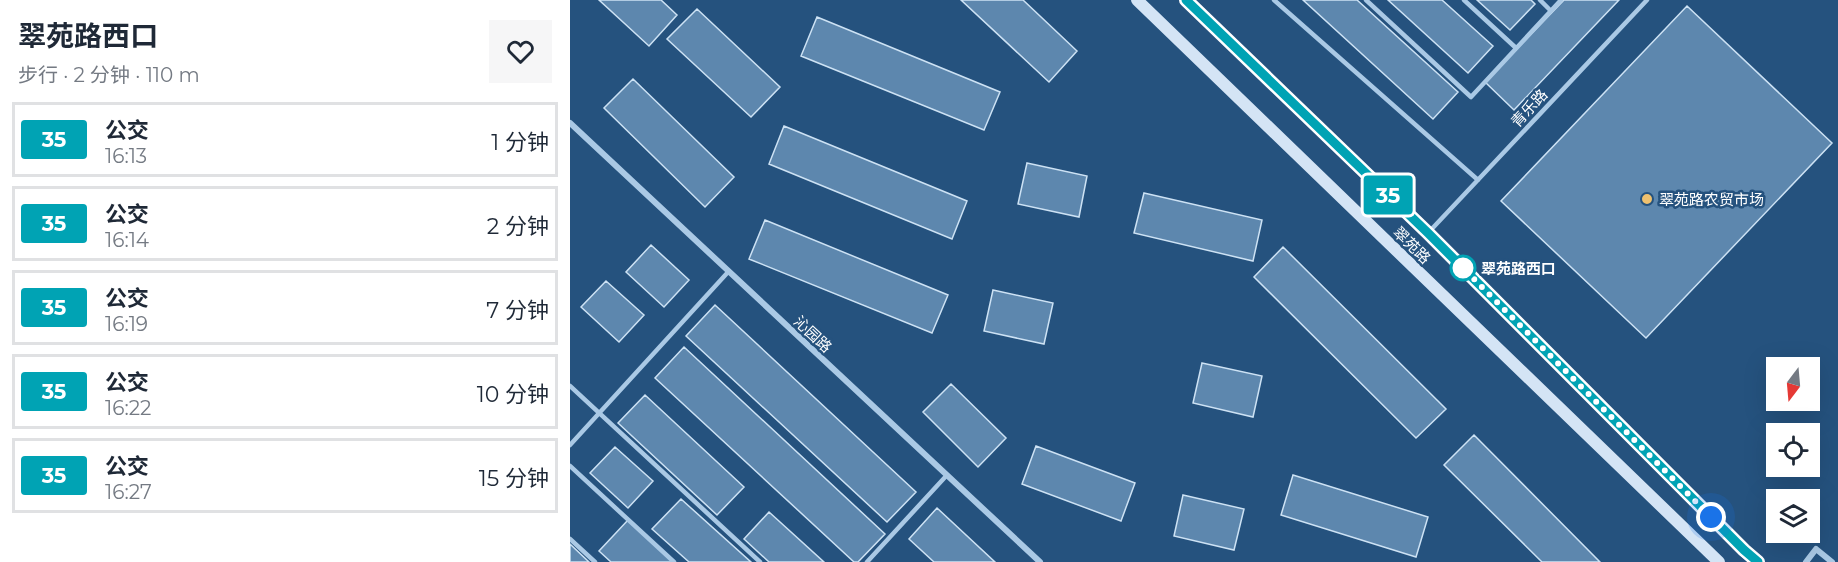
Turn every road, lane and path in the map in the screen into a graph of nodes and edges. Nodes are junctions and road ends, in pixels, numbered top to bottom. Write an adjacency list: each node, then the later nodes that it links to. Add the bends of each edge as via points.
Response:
1 (1137, 0): 26 (main road, 翠苑路)
2 (1186, 0): 13 (main road, 翠苑路)
3 (1274, 0): 12 (lane)
4 (1366, 0): 10 (lane, via 1471,97)
5 (1464, 0): 10 (lane)
6 (1540, 0): 9 (lane)
7 (1561, 0): 9 (lane)
8 (1647, 0): 12 (lane, 青乐路)
9 (1551, 10): 10 (lane)
10 (1516, 48)
11 (570, 123): 14 (street, 沁园路)
12 (1478, 180): 13 (lane, 青乐路)
13 (1428, 233): 27 (main road, 翠苑路)
14 (729, 271): 16 (lane); 19 (street, 沁园路)
15 (570, 386): 16 (lane)
16 (599, 413): 17 (lane); 23 (lane)
17 (570, 445)
18 (570, 466): 22 (lane)
19 (947, 475): 24 (lane); 25 (street, 沁园路)
20 (570, 539): 21 (lane)
21 (595, 562)
22 (674, 562)
23 (760, 562)
24 (867, 562)
25 (1040, 562)
26 (1719, 562)
27 (1758, 562)
28 (1806, 562): 29 (street, via 1816,549)
29 (1832, 562)

